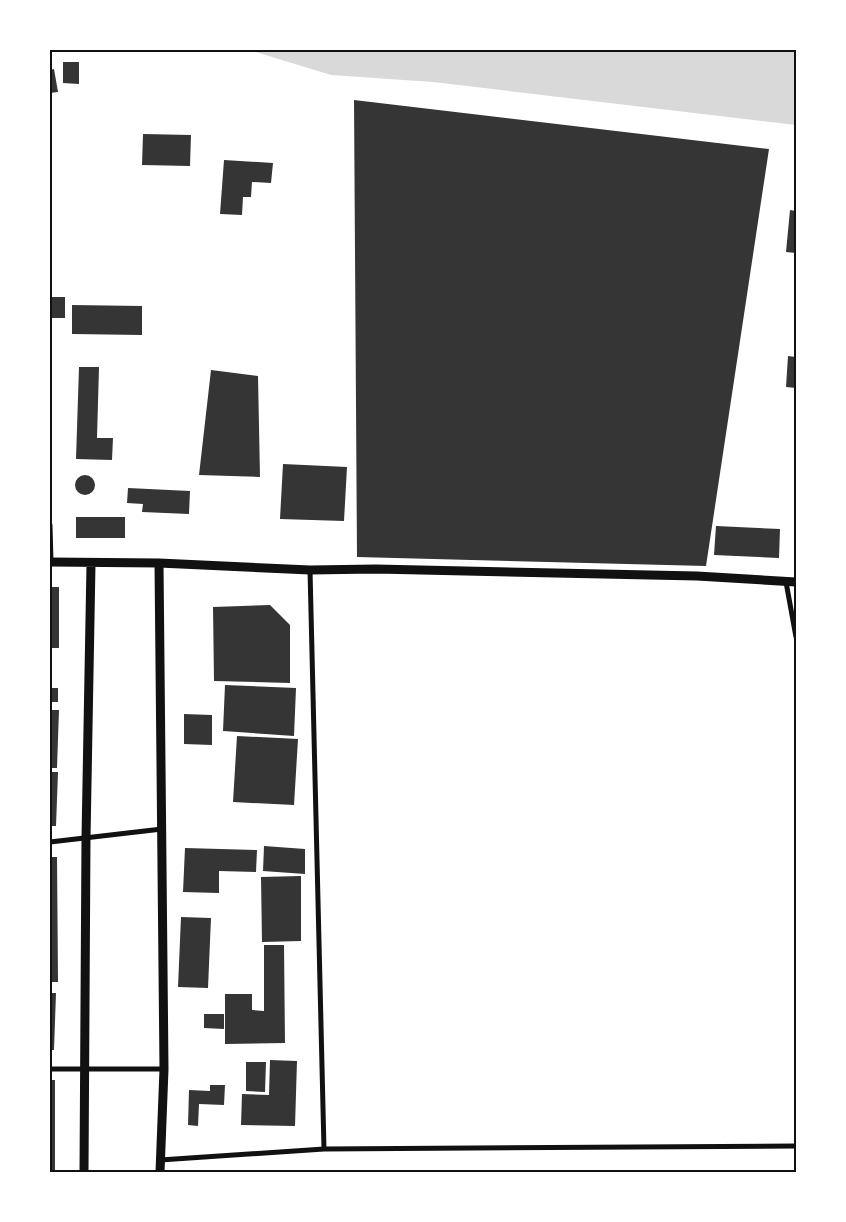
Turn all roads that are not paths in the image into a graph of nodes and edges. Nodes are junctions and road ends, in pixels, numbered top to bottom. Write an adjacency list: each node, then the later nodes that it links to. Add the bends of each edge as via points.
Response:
1 (50, 525): 2 (street)
2 (51, 562): 4 (street)
3 (159, 563): 4 (street); 5 (street); 9 (street)
4 (91, 564): 10 (street)
5 (310, 570): 6 (street, via 687,576); 16 (street)
6 (786, 582): 7 (street); 8 (street)
7 (796, 582)
8 (796, 637)
9 (162, 829): 10 (street); 14 (street)
10 (86, 838): 11 (street); 12 (street)
11 (50, 842)
12 (84, 1068): 13 (street); 14 (street); 18 (street)
13 (50, 1069)
14 (164, 1070): 17 (street)
15 (796, 1146): 16 (street)
16 (324, 1149): 17 (street)
17 (160, 1160): 19 (street)
18 (84, 1172)
19 (160, 1172)

